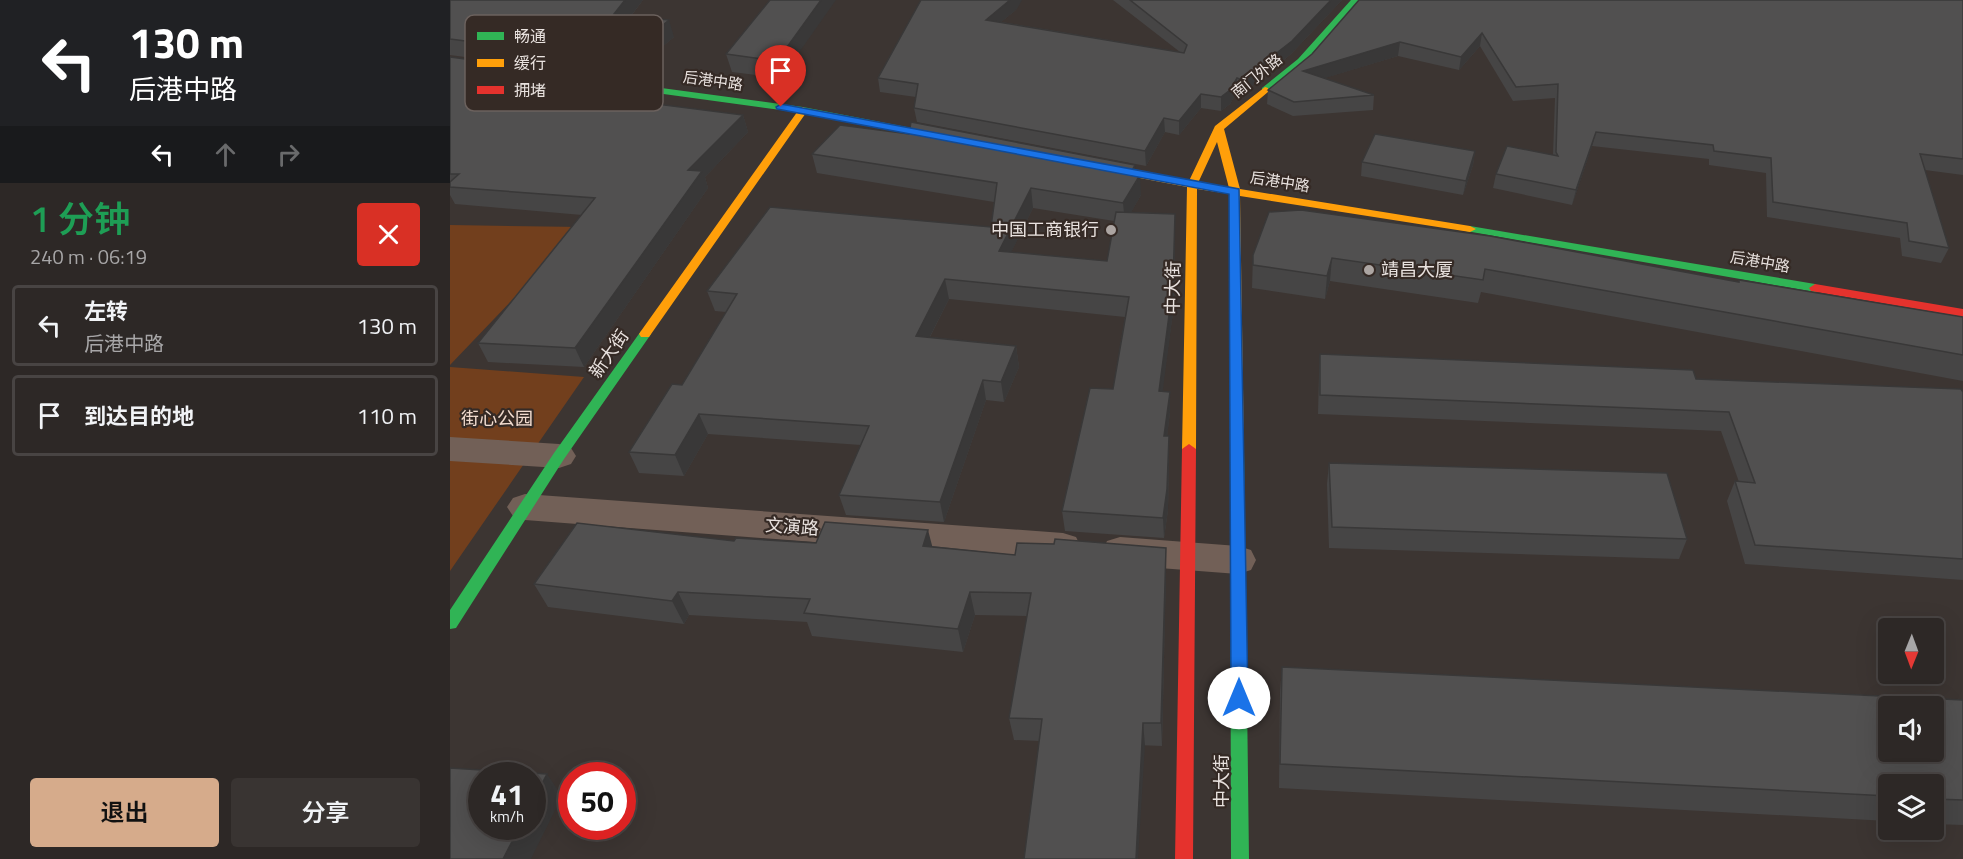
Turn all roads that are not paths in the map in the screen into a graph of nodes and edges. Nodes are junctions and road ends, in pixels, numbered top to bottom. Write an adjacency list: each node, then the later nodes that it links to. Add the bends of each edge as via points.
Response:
1 (1356, 0): 4 (main road, 南门外路, via 1301,61)
2 (663, 91): 3 (main road, 后港中路)
3 (803, 110): 5 (main road, 后港中路); 11 (main road, 新大街)
4 (1219, 128): 7 (main road, 南门外路); 8 (main road, 中大街)
5 (968, 142)
6 (1074, 162): 7 (main road, 后港中路)
7 (1192, 185): 8 (main road, 后港中路); 13 (main road, 中大街)
8 (1235, 192): 9 (main road, 后港中路); 14 (main road, 中大街)
9 (1963, 313)
10 (450, 449): 11 (street)
11 (559, 456): 12 (main road, 新大街)
12 (525, 507): 13 (street, 文演路); 15 (main road, 新大街)
13 (1188, 556): 14 (street, 文演路); 16 (main road, 中大街)
14 (1238, 560): 17 (main road, 中大街)
15 (450, 623)
16 (1184, 859)
17 (1240, 859)

